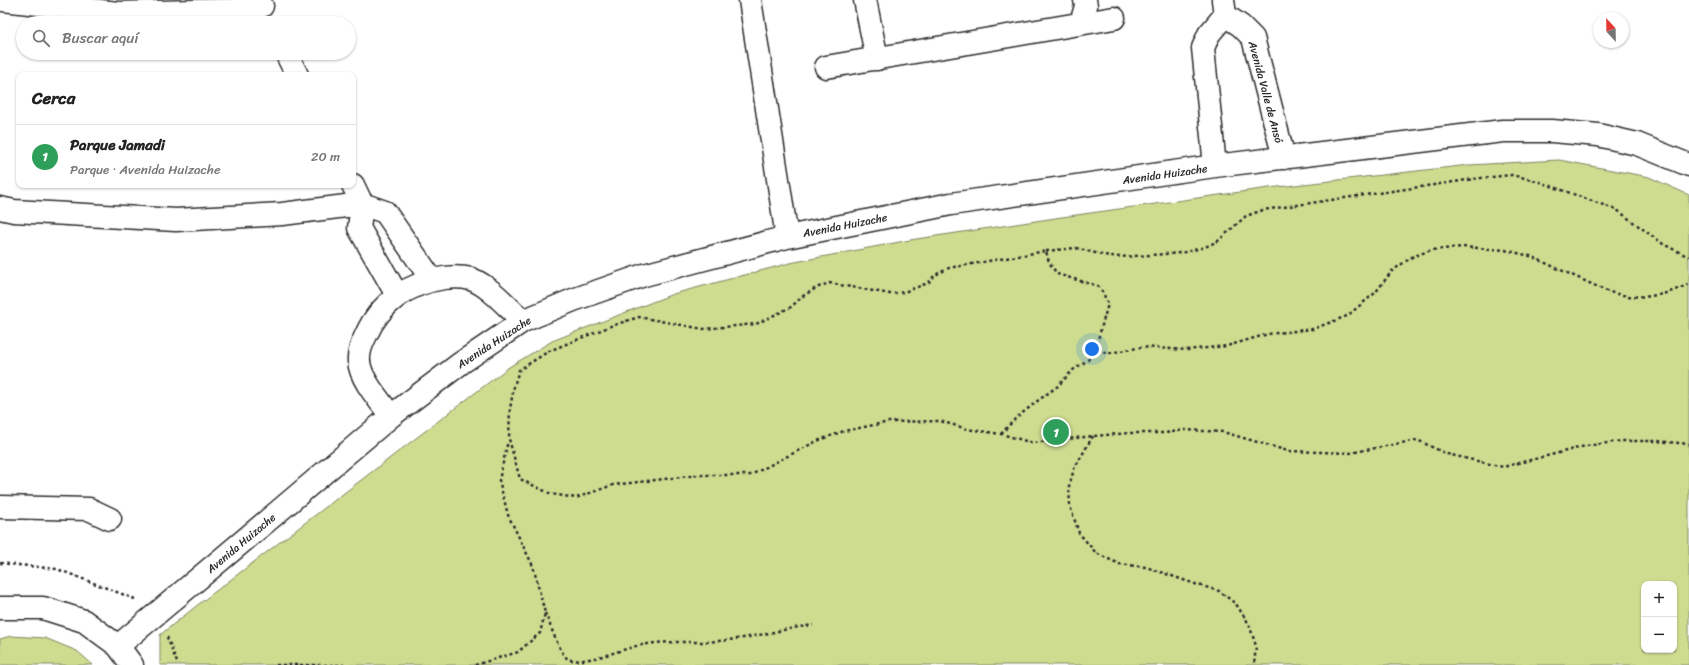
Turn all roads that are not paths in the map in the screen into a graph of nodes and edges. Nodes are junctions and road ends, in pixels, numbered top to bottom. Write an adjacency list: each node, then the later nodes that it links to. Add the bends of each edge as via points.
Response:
1 (3, 0): 6 (street, via 118,12)
2 (750, 0): 18 (street)
3 (865, 0): 9 (street)
4 (1085, 0): 8 (street, via 1086,6)
5 (1224, 7): 13 (street, Avenida Valle de Ansó, via 1253,38); 15 (street, Avenida Valle de Ansó, via 1203,48)
6 (264, 10)
7 (1114, 18): 8 (street)
8 (1081, 23): 9 (street)
9 (877, 59): 11 (street)
10 (290, 60): 12 (street)
11 (826, 67)
12 (296, 72)
13 (1284, 158): 14 (street, Avenida Huizache, via 1503,131 1552,131 1598,135 1637,144); 15 (street, Avenida Huizache)
14 (1689, 165)
15 (1215, 166): 18 (street, Avenida Huizache, via 951,204)
16 (357, 194): 17 (street, via 282,214 176,220 14,211); 19 (street, via 385,212); 20 (street, via 359,228)
17 (0, 208)
18 (787, 237): 21 (street, Avenida Huizache, via 644,275)
19 (432, 280): 20 (street, via 417,284); 21 (street, via 451,277 481,283)
20 (397, 295): 22 (street, via 380,311 369,327 361,344 358,361 362,376)
21 (523, 321): 22 (street, Avenida Huizache, via 461,362)
22 (391, 416): 26 (street, Avenida Huizache)
23 (0, 507): 24 (street, via 89,509)
24 (110, 519)
25 (0, 608): 26 (street, via 43,608 84,621)
26 (118, 646): 27 (street)
27 (132, 665)

